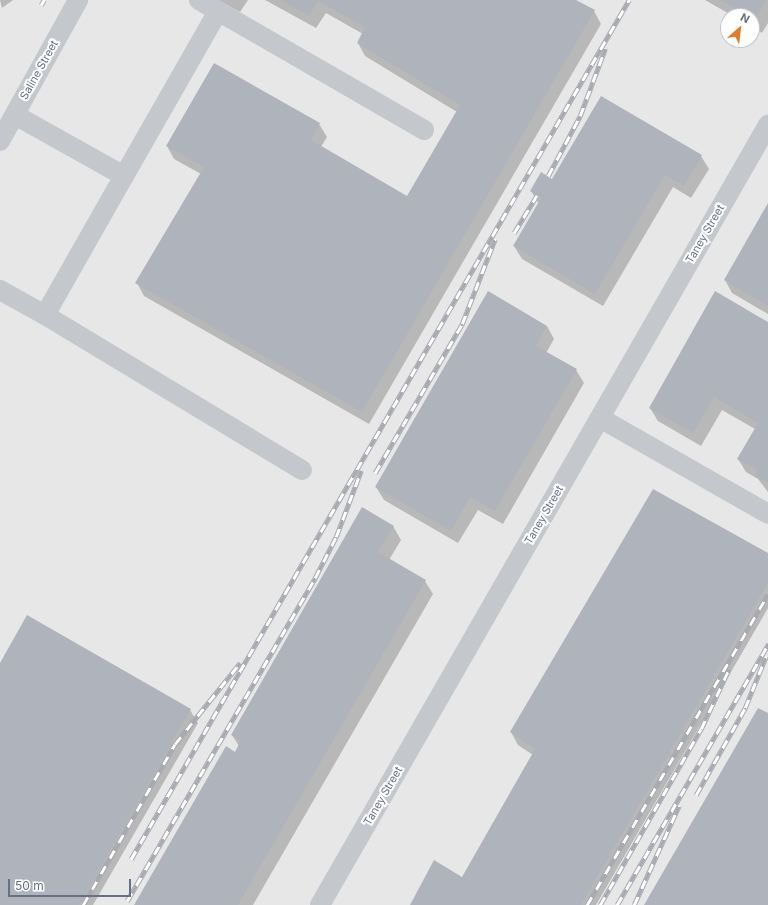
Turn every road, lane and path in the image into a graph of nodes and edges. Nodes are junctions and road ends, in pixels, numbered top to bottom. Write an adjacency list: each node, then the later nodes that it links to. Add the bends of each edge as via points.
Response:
1 (78, 0): 4 (street, Saline Street)
2 (199, 0): 3 (street)
3 (218, 11): 6 (street); 8 (street)
4 (15, 115): 7 (street, Saline Street); 8 (street)
5 (768, 124): 11 (street, Taney Street)
6 (424, 130)
7 (0, 141)
8 (124, 176): 10 (street)
9 (0, 290): 10 (street)
10 (45, 315): 12 (street)
11 (600, 418): 13 (street); 14 (street, Taney Street)
12 (302, 470)
13 (768, 514)
14 (320, 905)

